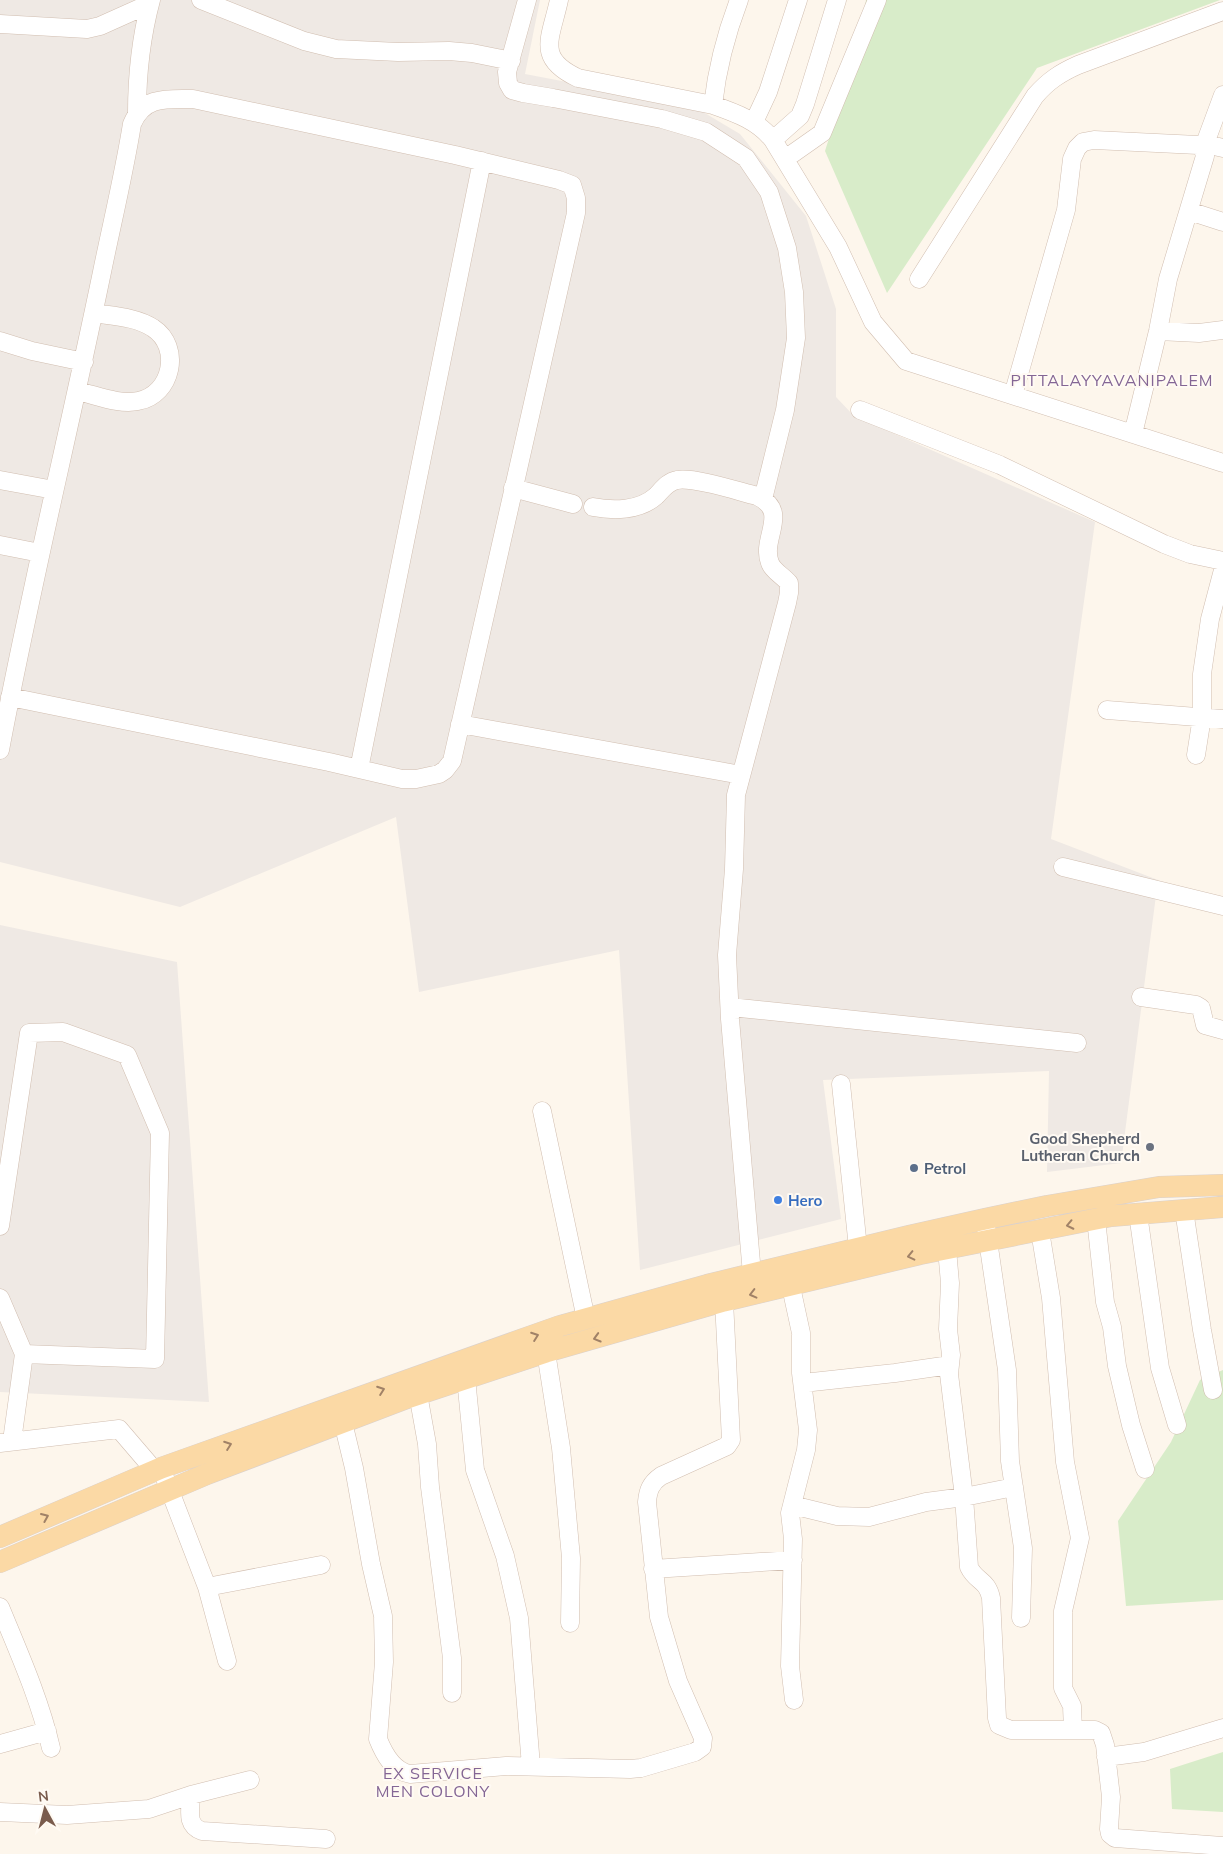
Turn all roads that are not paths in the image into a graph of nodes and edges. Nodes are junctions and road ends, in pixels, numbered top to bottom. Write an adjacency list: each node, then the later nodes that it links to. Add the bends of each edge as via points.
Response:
1 (201, 0): 11 (street, via 304,42 336,49 449,51)
2 (527, 0): 11 (street)
3 (559, 0): 13 (street, via 548,48 556,66 564,72 578,78)
4 (738, 0): 13 (street, via 724,46)
5 (798, 0): 15 (street, via 768,92)
6 (837, 0): 16 (street, via 800,116)
7 (877, 0): 19 (street, via 822,133)
8 (150, 2): 10 (street, via 87,29); 14 (street, via 138,75)
9 (1223, 11): 23 (street, via 1078,65 1046,83)
10 (0, 24)
11 (511, 61): 37 (street, via 507,72 512,90 662,119 706,132 746,158 769,192 788,256 796,338 785,410)
12 (1223, 95): 17 (street)
13 (713, 105): 15 (street)
14 (137, 113): 20 (street, via 148,104 169,99 193,99); 24 (street, via 132,124)
15 (754, 122): 16 (street)
16 (773, 140): 19 (street)
17 (1204, 147): 18 (street); 21 (street, via 1205,156); 30 (street, via 1094,140 1083,142 1077,148 1072,159 1066,210)
18 (1223, 148)
19 (785, 159): 30 (street, via 838,246 873,322 906,361)
20 (482, 161): 35 (street, via 572,185 576,198 576,213); 52 (street)
21 (1188, 211): 22 (street); 26 (street, via 1168,278)
22 (1223, 222)
23 (919, 279)
24 (94, 313): 28 (street); 29 (street, via 154,328 168,347 170,370 159,390 138,401 127,402)
25 (1223, 330): 26 (street, via 1199,333)
26 (1158, 331): 32 (street)
27 (0, 341): 28 (street)
28 (84, 362): 29 (street)
29 (77, 391): 36 (street)
30 (1013, 395): 32 (street)
31 (860, 410): 42 (street, via 1000,466 1164,544)
32 (1133, 434): 33 (street)
33 (1223, 463)
34 (0, 480): 36 (street)
35 (513, 488): 38 (street); 48 (street)
36 (54, 490): 41 (street)
37 (763, 499): 39 (street, via 683,479 669,483 639,506); 53 (street, via 772,508 774,516 770,564 789,583 790,594)
38 (573, 504)
39 (593, 507)
40 (0, 545): 41 (street)
41 (40, 552): 44 (street)
42 (1223, 561)
43 (1223, 570): 46 (street, via 1210,619 1202,674)
44 (10, 697): 49 (street); 52 (street)
45 (1107, 710): 46 (street)
46 (1202, 718): 47 (street); 51 (street)
47 (1223, 719)
48 (460, 724): 52 (street, via 452,761 439,774 416,779); 53 (street)
49 (2, 729): 50 (street)
50 (0, 750)
51 (1196, 755)
52 (359, 769)
53 (741, 776): 57 (street, via 736,795 727,955)
54 (1063, 867): 55 (street)
55 (1223, 906)
56 (1141, 997): 58 (street, via 1196,1004 1201,1008 1205,1025)
57 (730, 1007): 59 (street); 73 (street)
58 (1223, 1030)
59 (1076, 1043)
60 (841, 1084): 71 (street)
61 (542, 1111): 77 (street)
62 (1223, 1185): 66 (main road, via 1159,1187)
63 (1223, 1208): 64 (main road)
64 (1184, 1210): 65 (main road); 84 (street)
65 (1138, 1214): 67 (main road); 87 (street, via 1160,1368)
66 (985, 1220): 70 (street); 71 (main road)
67 (1096, 1220): 69 (main road, one-way to 69); 90 (street, via 1105,1302 1117,1366)
68 (0, 1226): 79 (street, via 29,1033 63,1032 127,1055 160,1133 155,1359)
69 (1040, 1231): 70 (main road); 109 (street, via 1051,1298 1065,1462 1080,1538 1063,1611 1063,1688 1072,1706)
70 (990, 1241): 72 (main road); 92 (street, via 1007,1370)
71 (858, 1248): 74 (main road)
72 (946, 1249): 74 (main road, one-way to 74); 81 (street, via 950,1283)
73 (752, 1274): 74 (main road); 77 (main road)
74 (788, 1275): 76 (main road, one-way to 76); 83 (street, via 801,1333)
75 (0, 1298): 79 (street)
76 (724, 1301): 78 (main road, one-way to 78); 100 (street, via 731,1440 727,1446 654,1480 647,1502)
77 (586, 1319): 80 (main road, one-way to 77, via 560,1326)
78 (546, 1352): 80 (main road); 104 (street, via 561,1448 571,1558)
79 (24, 1354): 88 (street)
80 (511, 1354): 82 (main road); 86 (main road, one-way to 80)
81 (950, 1365): 83 (street); 94 (street, via 948,1374)
82 (466, 1378): 85 (main road); 112 (street, via 475,1470 505,1556 518,1618)
83 (803, 1383): 95 (street, via 808,1430)
84 (1213, 1390)
85 (418, 1394): 86 (main road); 106 (street, via 427,1444 452,1658)
86 (341, 1414): 89 (main road); 112 (street, via 383,1616 384,1662 378,1739 381,1747 402,1773)
87 (1177, 1425)
88 (6, 1442): 91 (street, via 119,1429)
89 (204, 1464): 91 (main road); 93 (main road)
90 (1145, 1469)
91 (154, 1471): 93 (street); 96 (main road, one-way to 91)
92 (1014, 1487): 94 (street); 103 (street, via 1022,1548)
93 (164, 1492): 98 (main road); 101 (street)
94 (964, 1498): 95 (street, via 926,1502 869,1518 837,1516); 109 (street, via 969,1567 972,1574 990,1589 999,1725 1011,1730)
95 (792, 1505): 97 (street)
96 (0, 1536)
97 (793, 1560): 100 (street); 107 (street, via 790,1666)
98 (0, 1562)
99 (321, 1565): 101 (street)
100 (653, 1569): 112 (street, via 659,1617 678,1681 703,1738 702,1747 641,1768)
101 (207, 1587): 105 (street)
102 (0, 1607): 110 (street, via 49,1740)
103 (1021, 1618)
104 (570, 1623)
105 (227, 1661)
106 (452, 1693)
107 (794, 1700)
108 (1223, 1728): 111 (street, via 1144,1752)
109 (1073, 1730): 111 (street, via 1102,1733)
110 (0, 1744)
111 (1106, 1757): 117 (street, via 1111,1797 1109,1829)
112 (531, 1766)
113 (250, 1780): 114 (street)
114 (191, 1795): 115 (street, via 149,1809 67,1815); 116 (street, via 190,1823 202,1831)
115 (0, 1812)
116 (326, 1839)
117 (1115, 1846): 118 (street)
118 (1223, 1846)

